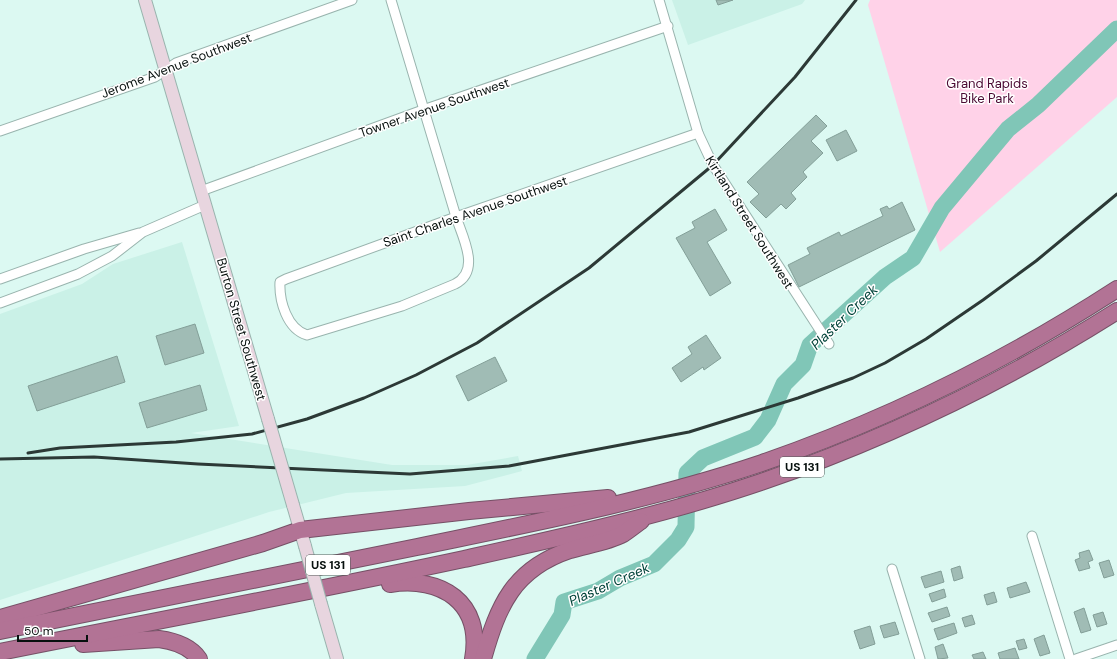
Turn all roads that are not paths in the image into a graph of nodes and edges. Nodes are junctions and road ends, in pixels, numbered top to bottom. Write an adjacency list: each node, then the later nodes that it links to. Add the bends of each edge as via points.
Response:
1 (145, 0): 6 (main road, Burton Street Southwest)
2 (352, 0): 6 (street, Jerome Avenue Southwest)
3 (391, 0): 7 (street)
4 (659, 0): 5 (street, Kirtland Street Southwest)
5 (668, 26): 7 (street, Towner Avenue Southwest); 9 (street, Kirtland Street Southwest)
6 (166, 68): 8 (street, Jerome Avenue Southwest, via 155,77); 10 (main road, Burton Street Southwest)
7 (424, 110): 10 (street, Towner Avenue Southwest); 12 (street)
8 (0, 131)
9 (698, 133): 12 (street, Saint Charles Avenue Southwest); 18 (street, Kirtland Street Southwest, via 713,165)
10 (201, 191): 11 (main road, Burton Street Southwest)
11 (205, 205): 13 (street); 21 (main road, Burton Street Southwest, bridge)
12 (456, 216): 12 (street, Saint Charles Avenue Southwest, via 286,278 280,282 280,291 291,324 299,333 307,335 402,306 463,280 468,273 470,261)
13 (143, 232): 14 (street, via 84,249); 16 (street, via 112,256 78,274)
14 (0, 279)
15 (1117, 289): 19 (highway, US 131, via 1016,350 942,388 803,448)
16 (0, 303)
17 (1117, 311): 20 (highway, US 131, via 1032,362 949,405 883,435 789,472)
18 (829, 344)
19 (657, 495): 21 (highway, via 469,511); 26 (highway, US 131, via 527,524)
20 (650, 515): 24 (highway, US 131, via 534,544); 32 (highway, via 622,534 558,555 526,574 512,588 501,606)
21 (300, 530): 25 (highway, via 263,543); 30 (main road, Burton Street Southwest, bridge)
22 (1032, 536): 34 (street)
23 (892, 569): 33 (street)
24 (361, 581): 28 (highway, US 131); 31 (highway, via 381,586 403,582 422,583 446,591 458,601 469,618 474,636)
25 (0, 618)
26 (0, 631)
27 (1117, 645): 35 (street)
28 (0, 652): 29 (highway, via 154,639 178,643 192,651)
29 (199, 659)
30 (337, 659)
31 (473, 659)
32 (482, 659)
33 (920, 659)
34 (1070, 659)
35 (1076, 659)

